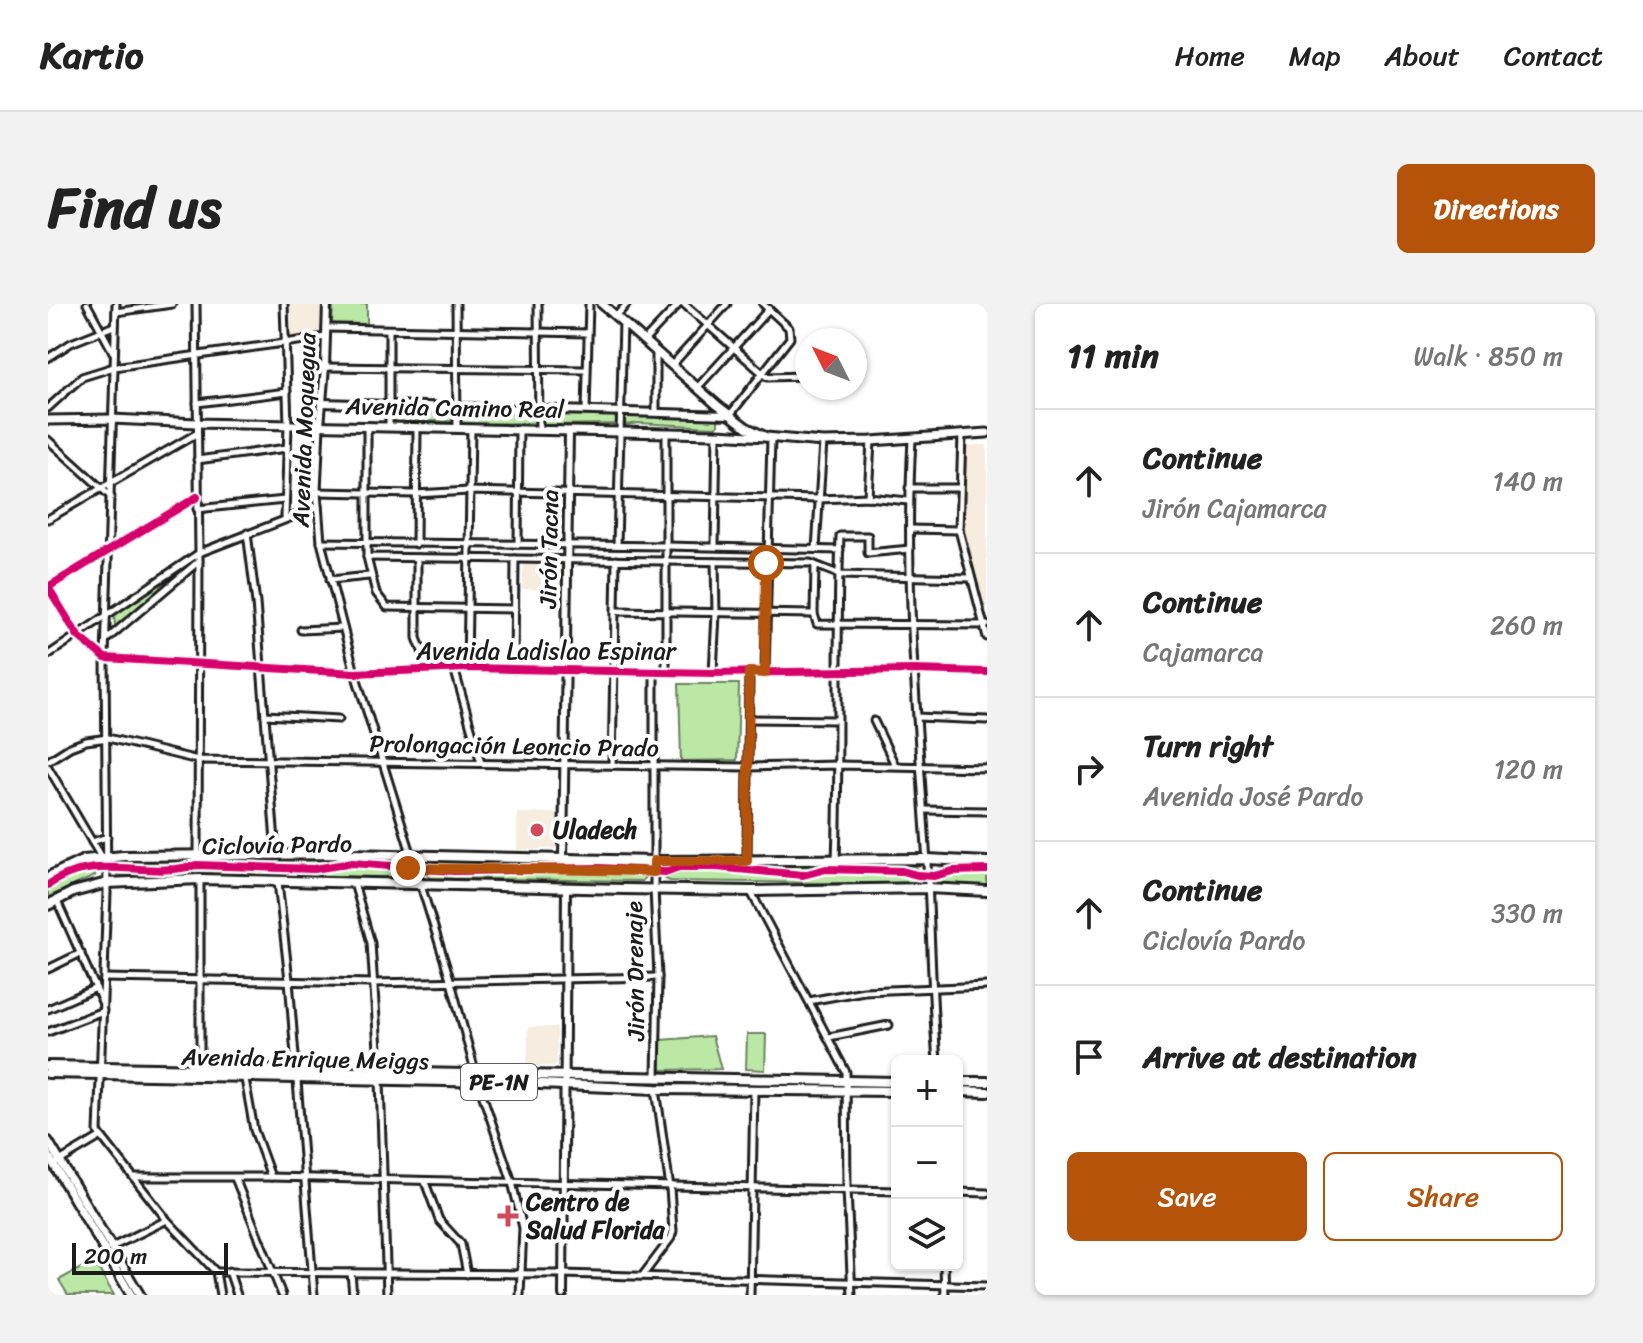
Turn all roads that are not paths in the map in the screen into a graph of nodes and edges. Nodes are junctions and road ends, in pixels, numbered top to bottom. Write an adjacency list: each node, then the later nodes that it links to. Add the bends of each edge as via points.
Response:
1 (87, 304): 21 (street)
2 (116, 304): 16 (street)
3 (172, 304): 16 (street)
4 (196, 304): 32 (street)
5 (284, 304): 27 (street)
6 (327, 304): 20 (street, Avenida Moquegua)
7 (456, 304): 23 (street)
8 (538, 304): 24 (street)
9 (589, 304): 25 (street)
10 (602, 304): 17 (main road)
11 (627, 304): 17 (street)
12 (682, 304): 18 (street); 28 (street)
13 (727, 304): 18 (street)
14 (763, 304): 15 (street)
15 (769, 309): 29 (street); 41 (street, via 791,332)
16 (116, 312): 19 (street)
17 (620, 319): 28 (main road); 52 (street)
18 (708, 325): 29 (street); 34 (street)
19 (114, 326): 21 (street); 31 (street)
20 (327, 328): 22 (street); 26 (street, Avenida Moquegua)
21 (103, 330): 31 (street); 33 (street)
22 (389, 330): 23 (street); 37 (street)
23 (456, 331): 24 (street); 38 (street)
24 (538, 332): 25 (street); 39 (street)
25 (587, 333): 40 (street)
26 (326, 337): 27 (street); 36 (street, Avenida Moquegua)
27 (286, 341): 32 (street); 44 (street)
28 (644, 341): 30 (main road)
29 (734, 348): 41 (street); 43 (street)
30 (656, 351): 34 (main road); 53 (street)
31 (114, 355): 35 (street)
32 (196, 356): 35 (street); 45 (street)
33 (48, 358)
34 (672, 365): 43 (main road)
35 (114, 367): 48 (street, via 82,377); 55 (street)
36 (325, 367): 37 (street); 46 (street, Avenida Moquegua)
37 (389, 368): 38 (street); 47 (street)
38 (455, 368): 39 (street); 49 (street)
39 (537, 370): 40 (street); 51 (street)
40 (586, 370): 50 (street)
41 (761, 372): 42 (street, via 767,377); 54 (street)
42 (795, 376)
43 (697, 388): 54 (main road)
44 (287, 392): 45 (street); 58 (street)
45 (197, 403): 57 (street)
46 (322, 403): 47 (street); 59 (street, Avenida Moquegua)
47 (388, 406): 49 (street); 61 (street)
48 (48, 408)
49 (457, 408): 51 (street); 63 (street)
50 (586, 410): 51 (street); 52 (street)
51 (538, 411): 66 (street)
52 (621, 411): 53 (street); 68 (street)
53 (656, 412): 54 (street)
54 (730, 415): 74 (main road)
55 (112, 419): 56 (main road, Avenida Camino Real); 57 (main road, Avenida Camino Real); 81 (street)
56 (48, 420)
57 (197, 423): 58 (main road, Avenida Camino Real); 71 (street)
58 (288, 425): 59 (main road, Avenida Camino Real); 79 (street)
59 (320, 426): 60 (main road, Avenida Camino Real); 86 (street, Avenida Moquegua)
60 (367, 427): 61 (main road, Avenida Camino Real); 89 (street)
61 (389, 427): 62 (main road, Avenida Camino Real)
62 (417, 428): 63 (main road, Avenida Camino Real); 90 (street)
63 (457, 428): 64 (main road, Avenida Camino Real)
64 (471, 429): 65 (main road, Avenida Camino Real); 85 (street)
65 (519, 430): 66 (main road, Avenida Camino Real); 87 (street)
66 (539, 430): 67 (main road, Avenida Camino Real)
67 (569, 431): 68 (main road, Avenida Camino Real); 88 (street, Jirón Tacna)
68 (619, 432): 69 (main road, Avenida Camino Real); 91 (street)
69 (666, 433): 72 (main road, Avenida Camino Real); 92 (street)
70 (987, 433): 73 (main road)
71 (196, 434): 80 (street); 81 (street)
72 (717, 434): 74 (main road, Avenida Camino Real); 93 (street)
73 (962, 435): 76 (main road); 84 (street)
74 (768, 438): 78 (main road); 96 (street)
75 (48, 440): 82 (street)
76 (912, 440): 77 (main road); 83 (street)
77 (871, 441): 78 (main road); 97 (street)
78 (823, 442): 98 (street)
79 (287, 448): 80 (street); 99 (street)
80 (197, 460): 95 (street)
81 (112, 483): 82 (street); 94 (street)
82 (101, 488): 94 (street); 104 (street)
83 (909, 488): 84 (street); 100 (street)
84 (959, 488): 106 (street)
85 (469, 491): 87 (street); 90 (street); 113 (street)
86 (317, 492): 89 (street); 101 (street, Avenida Moquegua)
87 (519, 492): 88 (street); 111 (street)
88 (568, 493): 91 (street); 112 (street, Jirón Tacna)
89 (366, 494): 90 (street); 109 (street)
90 (416, 494): 110 (street)
91 (618, 494): 92 (street); 114 (street)
92 (667, 495): 93 (street); 115 (street)
93 (716, 495): 96 (street); 116 (street)
94 (111, 497): 120 (street)
95 (197, 497): 102 (street); 120 (street)
96 (769, 497): 98 (street); 117 (street)
97 (868, 497): 98 (street); 100 (street)
98 (819, 499): 118 (street)
99 (285, 500): 102 (street); 103 (street)
100 (908, 501): 105 (street)
101 (318, 507): 103 (street); 108 (street, Avenida Moquegua)
102 (197, 509): 122 (street)
103 (285, 517): 107 (street)
104 (48, 519)
105 (910, 529): 106 (street); 119 (street)
106 (959, 530): 137 (street)
107 (247, 533): 122 (street); 160 (street)
108 (321, 542): 109 (street); 138 (street, Avenida Moquegua)
109 (366, 543): 110 (street); 123 (street)
110 (416, 544): 113 (street)
111 (518, 544): 112 (street); 113 (street)
112 (566, 544): 114 (street); 127 (street, Jirón Tacna)
113 (468, 545): 126 (street)
114 (617, 545): 115 (street)
115 (666, 546): 116 (street); 130 (street)
116 (715, 546): 117 (street)
117 (767, 548): 118 (street); 132 (street)
118 (816, 549): 121 (street)
119 (910, 549): 121 (street, via 868,553 868,536 840,536); 136 (street)
120 (110, 550): 139 (street); 148 (street)
121 (840, 550): 134 (street)
122 (199, 553): 129 (street); 148 (street)
123 (367, 557): 124 (street); 135 (street)
124 (417, 558): 126 (street); 141 (street)
125 (515, 559): 126 (street); 127 (street); 142 (street)
126 (467, 560): 140 (street)
127 (567, 560): 128 (street); 165 (street, Jirón Tacna)
128 (616, 560): 130 (street); 143 (street)
129 (199, 561): 156 (street); 159 (street)
130 (667, 561): 131 (street); 144 (street)
131 (715, 562): 132 (street); 145 (street)
132 (766, 563): 133 (street); 146 (street)
133 (815, 565): 134 (street); 147 (street)
134 (841, 575): 136 (street); 150 (street)
135 (369, 576): 138 (street); 141 (street, via 380,602)
136 (911, 577): 137 (street); 149 (street)
137 (970, 578): 151 (street)
138 (330, 580): 152 (street, Avenida Moquegua)
139 (48, 587): 154 (street)
140 (467, 608): 141 (street); 142 (street); 162 (street)
141 (415, 609): 163 (street, via 418,642)
142 (515, 609): 164 (street)
143 (615, 611): 144 (street); 167 (street)
144 (665, 611): 145 (street); 168 (street)
145 (716, 613): 146 (street); 174 (street)
146 (767, 614): 147 (street); 175 (street)
147 (814, 614): 150 (street, via 817,624)
148 (107, 616): 154 (street); 156 (street)
149 (911, 623): 150 (street); 151 (street); 166 (street)
150 (839, 624): 171 (street)
151 (986, 626): 155 (street)
152 (343, 628): 153 (street); 173 (street, Avenida Moquegua)
153 (301, 630)
154 (78, 636): 157 (street); 158 (street)
155 (987, 637)
156 (106, 640): 158 (street)
157 (48, 655)
158 (105, 658): 159 (street, Avenida Ladislao Espinar); 183 (street)
159 (199, 664): 160 (street, Avenida Ladislao Espinar); 184 (street)
160 (261, 666): 173 (street, Avenida Ladislao Espinar); 176 (street)
161 (454, 668): 162 (street, Avenida Ladislao Espinar); 163 (street, Avenida Ladislao Espinar); 188 (street)
162 (467, 668): 164 (street, Avenida Ladislao Espinar)
163 (429, 669): 173 (street, Avenida Ladislao Espinar)
164 (514, 670): 165 (street, Avenida Ladislao Espinar)
165 (565, 670): 167 (street, Avenida Ladislao Espinar); 189 (street, Jirón Tacna)
166 (914, 670): 171 (street, Avenida Ladislao Espinar); 172 (street, Avenida Ladislao Espinar); 177 (street)
167 (613, 671): 169 (street, Avenida Ladislao Espinar); 190 (street)
168 (666, 671): 169 (street, Avenida Ladislao Espinar); 174 (street, Avenida Ladislao Espinar)
169 (654, 672): 191 (street, Jirón Drenaje)
170 (749, 672): 174 (street, Avenida Ladislao Espinar); 175 (street, Avenida Ladislao Espinar); 179 (street)
171 (838, 672): 175 (street, Avenida Ladislao Espinar); 180 (street)
172 (987, 672)
173 (355, 673): 187 (street, Avenida Moquegua)
174 (713, 673)
175 (765, 673)
176 (265, 715): 178 (street); 186 (street)
177 (917, 717): 181 (street); 194 (street)
178 (339, 719)
179 (749, 719): 180 (street); 196 (street)
180 (837, 720): 192 (street)
181 (987, 720)
182 (874, 721): 193 (street)
183 (108, 738): 184 (street, Prolongación Leoncio Prado); 185 (street, Prolongación Leoncio Prado, via 78,744); 200 (street)
184 (198, 760): 186 (street, Prolongación Leoncio Prado); 203 (street)
185 (48, 761)
186 (268, 761): 187 (street, Prolongación Leoncio Prado); 202 (street)
187 (382, 762): 188 (street, Prolongación Leoncio Prado); 205 (street, Avenida Moquegua)
188 (481, 763): 189 (street, Prolongación Leoncio Prado)
189 (564, 764): 190 (street, Prolongación Leoncio Prado); 207 (street, Jirón Tacna)
190 (612, 765): 191 (street, Prolongación Leoncio Prado)
191 (653, 765): 196 (street, Prolongación Leoncio Prado); 208 (street, Jirón Drenaje)
192 (839, 765): 193 (street, Prolongación Leoncio Prado); 196 (street, Prolongación Leoncio Prado); 210 (street)
193 (895, 765): 194 (street, Prolongación Leoncio Prado)
194 (920, 766): 197 (street, Prolongación Leoncio Prado); 198 (street)
195 (48, 767): 201 (street)
196 (747, 767): 209 (street)
197 (987, 768)
198 (924, 810): 199 (street); 206 (street)
199 (987, 811)
200 (107, 837): 201 (street); 204 (street)
201 (92, 842): 204 (street)
202 (276, 854): 203 (main road); 205 (main road)
203 (198, 855): 204 (main road)
204 (104, 856): 212 (main road); 216 (street)
205 (411, 856): 207 (main road); 217 (street, Avenida Moquegua)
206 (927, 859): 210 (main road); 211 (main road); 219 (street)
207 (563, 860): 208 (main road)
208 (654, 861): 209 (main road); 220 (street, Jirón Drenaje)
209 (747, 861): 210 (main road)
210 (836, 861)
211 (987, 862)
212 (48, 877)
213 (200, 879): 214 (main road); 216 (main road); 228 (street)
214 (278, 881): 215 (main road); 229 (street)
215 (353, 882): 217 (main road); 232 (street, via 371,943)
216 (107, 883): 223 (main road); 227 (street)
217 (419, 884): 218 (main road); 231 (street, Avenida Moquegua)
218 (566, 888): 220 (main road); 230 (street)
219 (928, 888): 221 (main road); 222 (main road); 234 (street)
220 (654, 889): 221 (main road); 226 (street, Jirón Drenaje)
221 (751, 891): 236 (street)
222 (987, 891)
223 (52, 903): 224 (street)
224 (81, 953): 225 (street); 235 (street)
225 (48, 969)
226 (658, 977): 230 (street); 250 (street, Jirón Drenaje)
227 (105, 978): 228 (street); 238 (street)
228 (199, 978): 229 (street); 244 (street)
229 (289, 980): 232 (street); 247 (street)
230 (566, 980): 231 (street); 252 (street)
231 (451, 982): 232 (street); 249 (street, Avenida Moquegua)
232 (373, 983): 248 (street)
233 (987, 986): 234 (street)
234 (930, 987): 236 (street); 242 (street)
235 (96, 988): 237 (street); 238 (street)
236 (809, 1001): 241 (street)
237 (48, 1009)
238 (104, 1009): 240 (street); 245 (street)
239 (889, 1025): 241 (street)
240 (48, 1032)
241 (829, 1037): 256 (street, via 846,1072)
242 (936, 1055)
243 (48, 1066): 245 (main road, Avenida Enrique Meiggs / PE-1N)
244 (200, 1069): 245 (main road, Avenida Enrique Meiggs / PE-1N); 247 (main road, Avenida Enrique Meiggs / PE-1N)
245 (101, 1070): 246 (main road, Avenida Enrique Meiggs / PE-1N); 251 (main road, Avenida Enrique Meiggs / PE-1N); 262 (street)
246 (48, 1073)
247 (295, 1076): 248 (main road, Avenida Enrique Meiggs / PE-1N); 251 (main road, Avenida Enrique Meiggs / PE-1N); 269 (street)
248 (380, 1076): 249 (main road, Avenida Enrique Meiggs / PE-1N); 270 (street)
249 (477, 1078): 252 (main road, Avenida Enrique Meiggs / PE-1N); 272 (street, Avenida Moquegua)
250 (656, 1078): 252 (main road, Avenida Enrique Meiggs / PE-1N); 256 (main road, Avenida Enrique Meiggs / PE-1N)
251 (245, 1079): 267 (street, via 254,1130)
252 (562, 1081): 257 (main road, Avenida Enrique Meiggs / PE-1N); 273 (street)
253 (963, 1082): 254 (main road)
254 (987, 1082)
255 (891, 1083): 256 (main road, Avenida Enrique Meiggs / PE-1N)
256 (847, 1087): 258 (main road, Avenida Enrique Meiggs / PE-1N); 259 (main road, Avenida Enrique Meiggs / PE-1N); 276 (street)
257 (656, 1089): 258 (main road, Avenida Enrique Meiggs / PE-1N); 275 (street)
258 (754, 1090): 274 (street)
259 (891, 1091)
260 (963, 1091): 261 (main road)
261 (987, 1092)
262 (100, 1137): 265 (street); 266 (street)
263 (48, 1141): 265 (main road)
264 (48, 1155): 265 (main road)
265 (57, 1163): 281 (main road)
266 (134, 1177): 268 (street); 280 (street)
267 (271, 1177): 268 (street); 269 (street)
268 (235, 1178): 282 (street)
269 (303, 1178): 270 (street); 286 (street)
270 (384, 1182): 271 (street); 288 (street)
271 (425, 1182): 272 (street); 289 (street, via 439,1220 461,1244)
272 (512, 1182): 273 (street); 291 (street, Avenida Moquegua, via 523,1228)
273 (562, 1183): 275 (street); 290 (street)
274 (751, 1187): 275 (street); 276 (street); 293 (street)
275 (670, 1188): 292 (street, via 671,1238)
276 (847, 1190): 277 (street); 294 (street)
277 (891, 1191)
278 (963, 1192): 279 (street)
279 (987, 1193)
280 (167, 1220): 281 (street); 285 (street)
281 (108, 1249): 297 (main road); 298 (main road)
282 (271, 1270): 283 (street); 286 (street); 301 (street)
283 (229, 1271): 285 (street); 300 (street)
284 (944, 1271): 295 (street)
285 (216, 1272): 299 (street)
286 (311, 1272): 287 (street); 302 (street)
287 (351, 1273): 288 (street); 303 (street)
288 (386, 1273): 289 (street); 304 (street)
289 (467, 1274): 291 (street)
290 (563, 1274): 291 (street); 292 (street); 306 (street)
291 (520, 1275): 305 (street, Avenida Moquegua)
292 (643, 1276): 293 (street)
293 (750, 1281): 294 (street); 307 (street)
294 (852, 1284): 295 (street); 308 (street)
295 (945, 1286): 296 (street); 309 (street)
296 (987, 1286)
297 (131, 1295)
298 (140, 1295)
299 (220, 1295)
300 (237, 1295)
301 (282, 1295)
302 (314, 1295)
303 (353, 1295)
304 (387, 1295)
305 (520, 1295)
306 (563, 1295)
307 (750, 1295)
308 (852, 1295)
309 (945, 1295)

